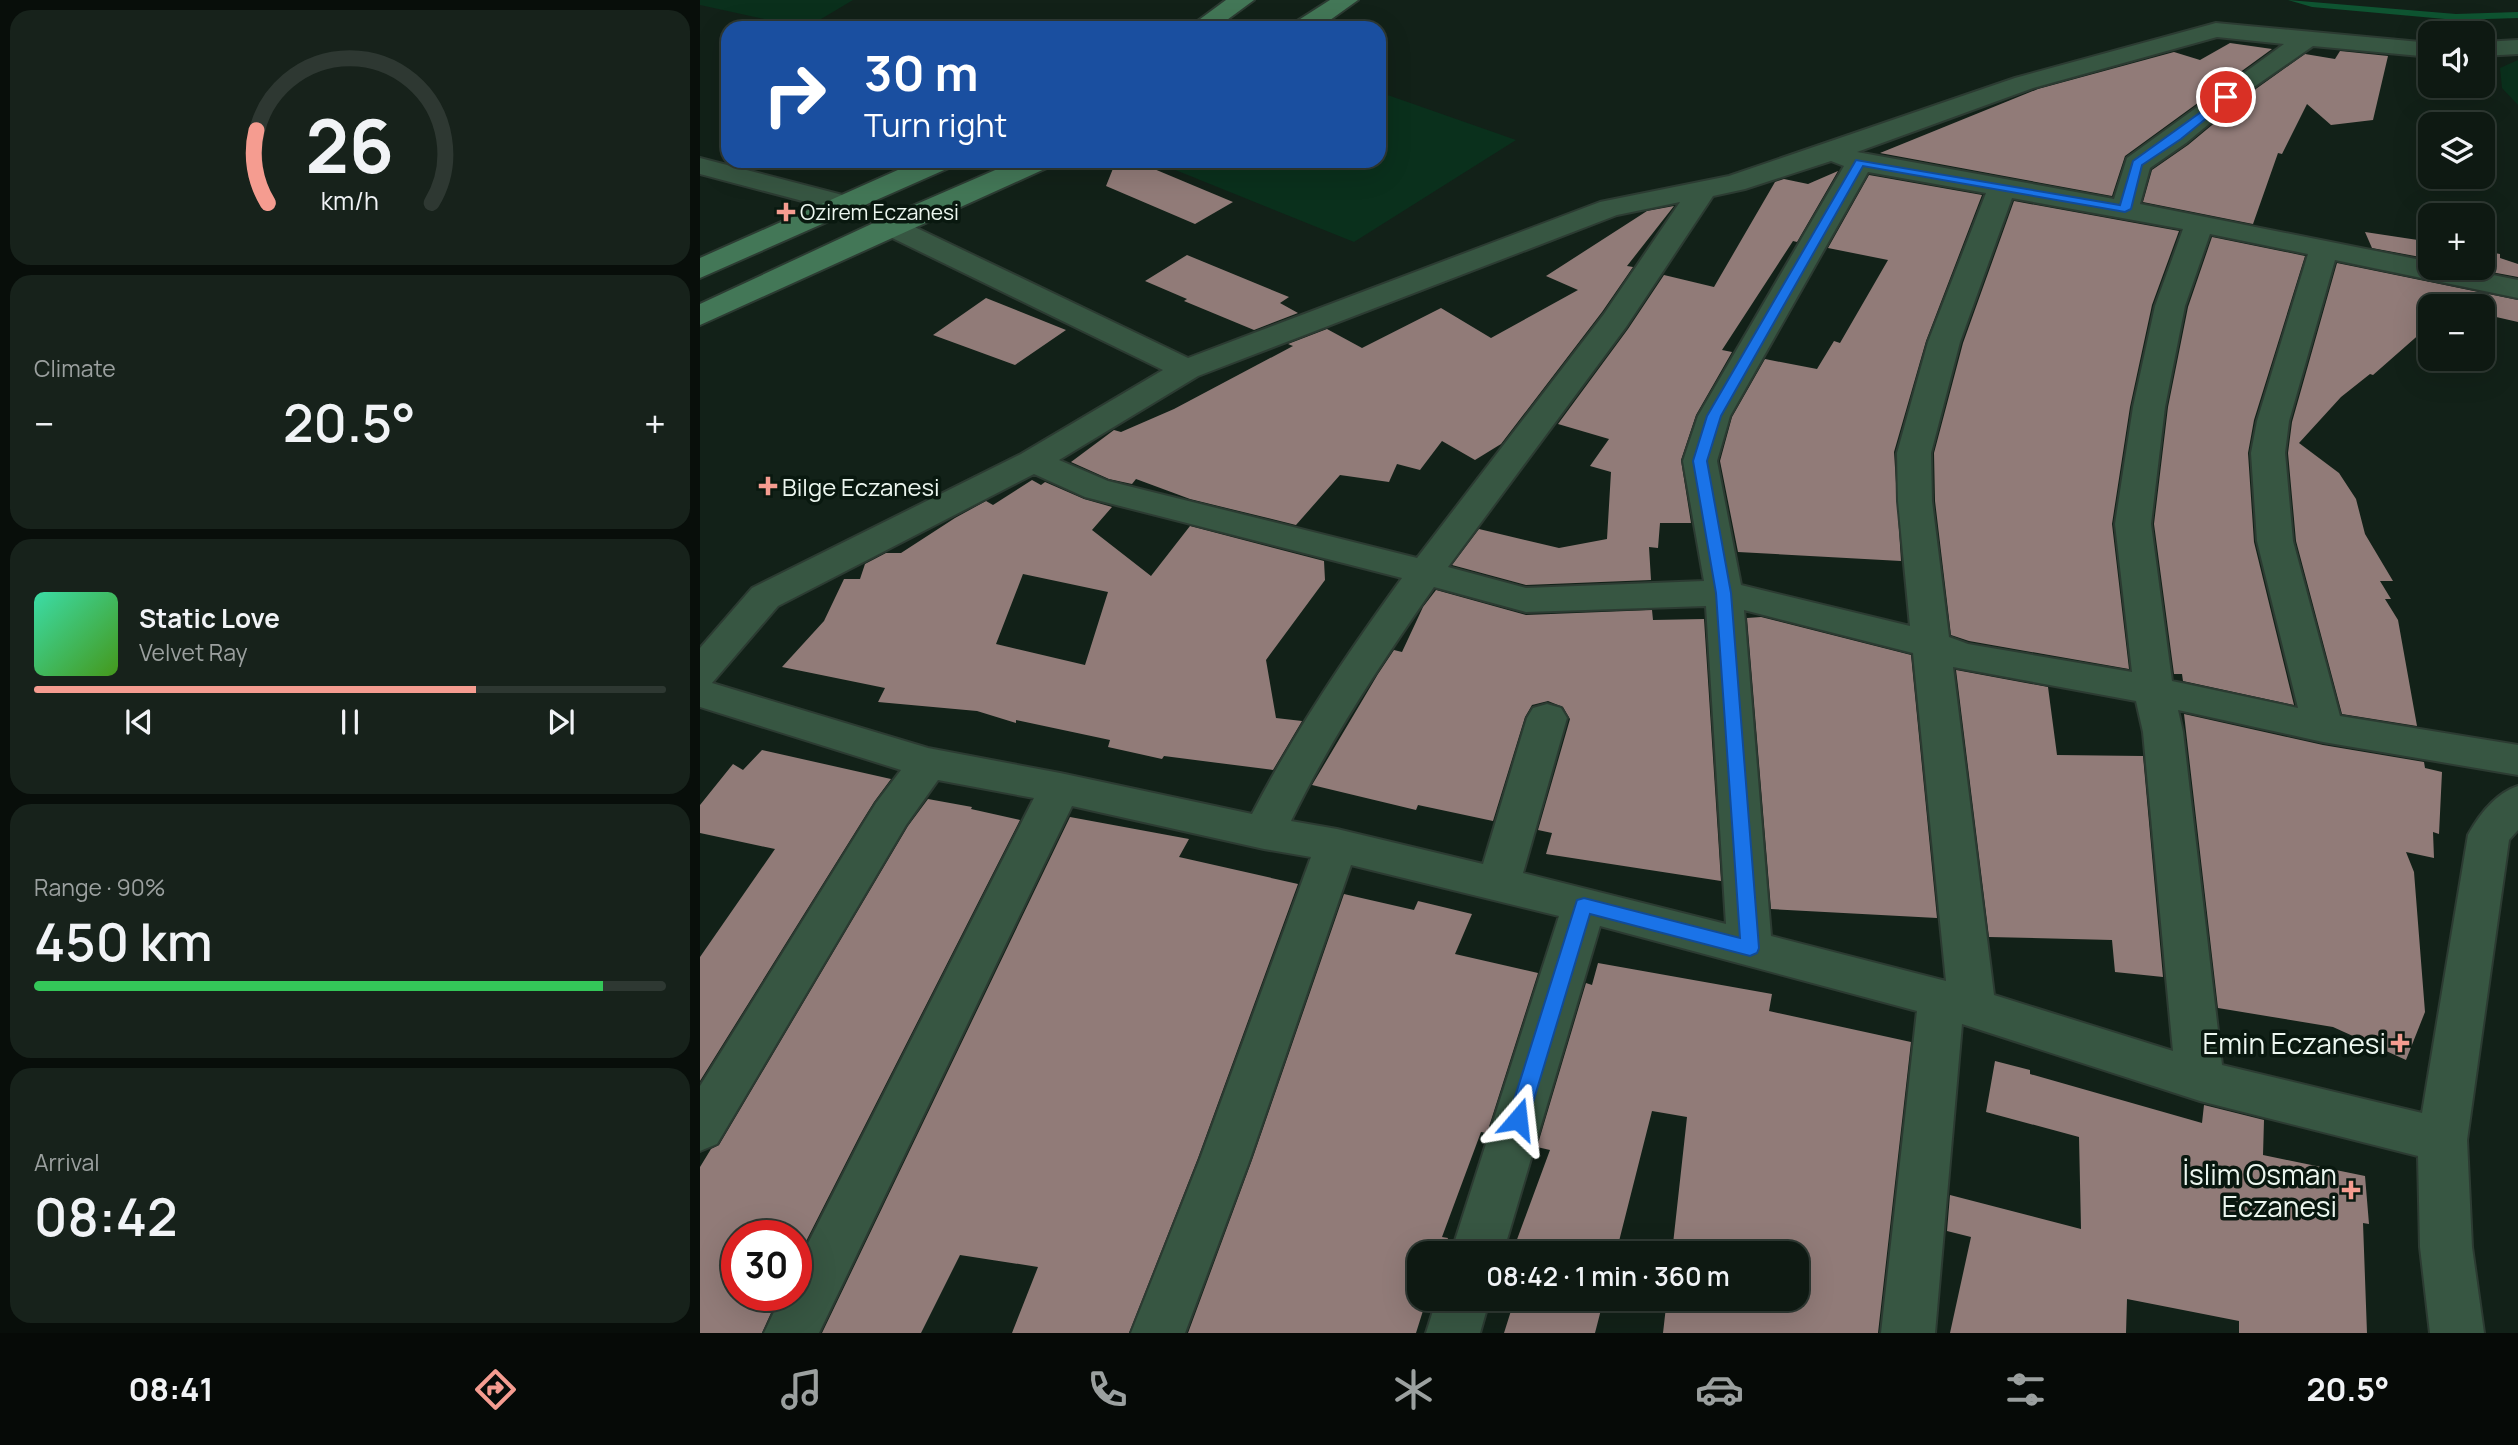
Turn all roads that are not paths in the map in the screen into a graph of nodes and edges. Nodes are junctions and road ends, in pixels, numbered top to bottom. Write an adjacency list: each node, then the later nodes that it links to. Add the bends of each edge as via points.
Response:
1 (1242, 0): 3 (main road)
2 (1346, 0): 4 (main road)
3 (1210, 21)
4 (1314, 21)
5 (2309, 38): 8 (street); 9 (street, via 2216,30 2024,83); 16 (street, via 2137,164)
6 (2518, 47): 7 (street)
7 (2495, 48)
8 (2418, 49)
9 (1845, 157): 13 (street); 14 (street); 26 (street, via 1714,416 1700,461)
10 (700, 166): 15 (street)
11 (925, 168): 15 (main road)
12 (1023, 168): 18 (main road)
13 (2001, 189): 16 (street); 27 (street, via 1944,342 1914,453)
14 (1702, 191): 23 (street, via 1610,208); 25 (street, via 1615,320)
15 (844, 204): 20 (main road)
16 (2125, 209): 17 (street)
17 (2199, 223): 19 (street); 29 (street, via 2169,306 2133,524)
18 (890, 226): 22 (main road); 23 (street)
19 (2324, 248): 21 (street); 32 (street, via 2273,421 2268,453 2275,541)
20 (700, 269)
21 (2518, 289)
22 (700, 316)
23 (1187, 369): 24 (street)
24 (1033, 461): 25 (street, via 1097,489); 28 (street, via 765,597)
25 (1424, 574): 26 (street, via 1526,600); 37 (street, via 1299,762)
26 (1724, 593): 27 (street); 41 (street)
27 (1931, 644): 29 (street, via 1961,656); 42 (street)
28 (700, 673)
29 (2154, 691): 32 (street); 43 (street, via 2163,732)
30 (700, 693): 34 (street)
31 (1547, 719): 39 (street)
32 (2323, 728): 33 (street)
33 (2518, 760)
34 (928, 763): 35 (street); 44 (street, via 891,814)
35 (1060, 788): 37 (street); 48 (street)
36 (2518, 802): 45 (street, via 2489,835)
37 (1264, 833): 38 (street)
38 (1337, 845): 39 (street); 49 (street)
39 (1498, 886): 40 (street)
40 (1584, 905): 41 (street); 46 (street)
41 (1750, 948): 42 (street)
42 (1956, 1003): 43 (street); 51 (street)
43 (2200, 1080): 45 (street)
44 (700, 1129)
45 (2442, 1140): 52 (street, via 2446,1247)
46 (1482, 1241)
47 (1460, 1311): 50 (street)
48 (791, 1333)
49 (1158, 1333)
50 (1453, 1333)
51 (1908, 1333)
52 (2457, 1333)

